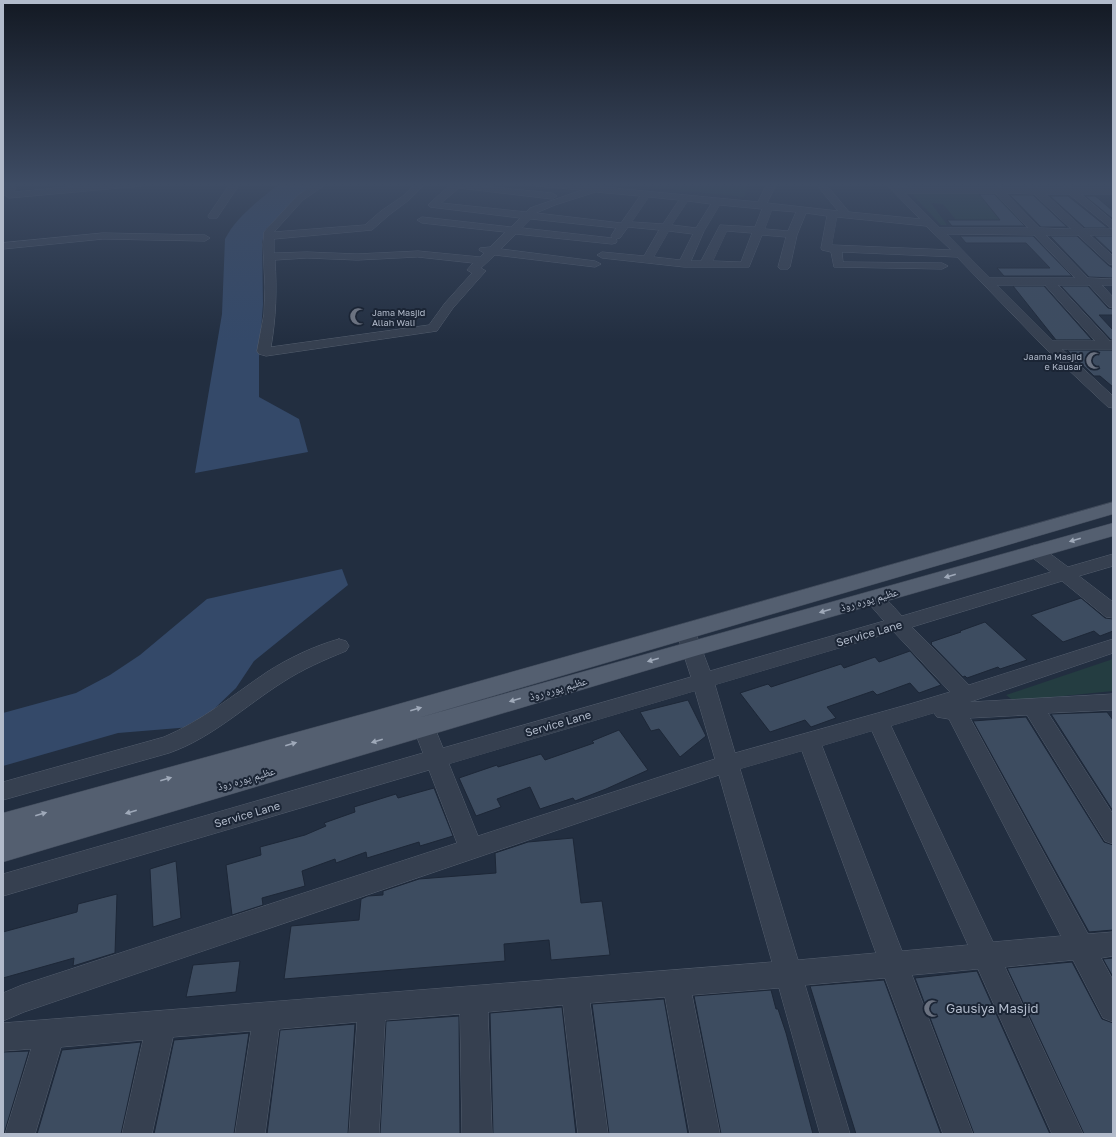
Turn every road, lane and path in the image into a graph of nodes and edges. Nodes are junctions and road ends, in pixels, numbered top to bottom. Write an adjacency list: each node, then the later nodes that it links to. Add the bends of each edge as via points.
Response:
1 (102, 236): 21 (street)
2 (106, 236): 17 (street)
3 (268, 236): 27 (street)
4 (472, 236): 18 (street)
5 (508, 236): 18 (street)
6 (568, 236): 19 (street)
7 (616, 236): 19 (street)
8 (661, 236): 29 (street)
9 (697, 236): 32 (street)
10 (719, 236): 33 (street)
11 (756, 236): 33 (street, via 745,265)
12 (792, 236): 35 (street)
13 (828, 236): 23 (street, via 826,248)
14 (943, 236): 26 (street)
15 (1042, 236): 39 (street)
16 (1085, 236): 31 (street)
17 (205, 238)
18 (504, 240): 20 (street); 24 (street)
19 (612, 241): 28 (street)
20 (519, 242)
21 (3, 246)
22 (471, 248): 24 (street)
23 (836, 249): 26 (street); 34 (street, via 838,265)
24 (492, 251): 28 (street); 30 (street)
25 (588, 251): 28 (street)
26 (960, 254): 37 (street)
27 (269, 257): 30 (street, via 418,254); 30 (street, via 270,307 264,351 270,352 433,328 454,297 480,271 473,270)
28 (600, 257): 29 (street); 36 (street)
29 (647, 260): 32 (street)
30 (482, 261)
31 (1113, 262)
32 (684, 264): 33 (street)
33 (705, 265)
34 (942, 266)
35 (784, 267)
36 (588, 274)
37 (986, 281): 38 (street); 43 (street)
38 (1048, 281): 39 (street); 42 (street)
39 (1088, 281): 40 (street); 41 (street)
40 (1113, 282)
41 (1113, 304)
42 (1110, 344): 43 (street)
43 (1050, 345): 44 (street)
44 (1113, 404)
45 (1113, 508): 53 (main road, عظیم پورہ روڈ)
46 (1113, 529): 47 (main road, عظیم پورہ روڈ, one-way to 47)
47 (1035, 551): 49 (street); 50 (main road, عظیم پورہ روڈ, one-way to 50)
48 (1113, 560): 49 (street, Service Lane)
49 (1065, 574): 51 (street); 52 (street, Service Lane)
50 (873, 598): 52 (street); 53 (main road, عظیم پورہ روڈ, one-way to 53)
51 (1113, 612)
52 (898, 624): 56 (street, Service Lane); 57 (street)
53 (688, 640): 56 (street); 61 (main road, عظیم پورہ روڈ, one-way to 61); 66 (main road, عظیم پورہ روڈ, one-way to 53, via 366,723)
54 (339, 646): 65 (street, via 301,661 189,737)
55 (1113, 646): 57 (street)
56 (703, 681): 63 (street, Service Lane); 64 (street)
57 (960, 703): 59 (street); 60 (street); 72 (street)
58 (1112, 705): 59 (street)
59 (1033, 707): 67 (street)
60 (878, 721): 62 (street); 73 (street)
61 (424, 727): 63 (street); 68 (main road, عظیم پورہ روڈ, one-way to 68)
62 (809, 740): 64 (street); 74 (street)
63 (436, 759): 69 (street); 70 (street, Service Lane)
64 (726, 764): 69 (street); 75 (street)
65 (3, 791)
66 (3, 825)
67 (1113, 834)
68 (3, 849)
69 (471, 849): 79 (street)
70 (3, 884)
71 (1113, 944): 72 (street)
72 (1080, 947): 73 (street); 81 (street)
73 (986, 956): 74 (street); 95 (street)
74 (894, 964): 75 (street); 94 (street)
75 (788, 974): 76 (street); 93 (street)
76 (676, 983): 77 (street); 92 (street)
77 (575, 991): 78 (street); 91 (street)
78 (474, 1000): 80 (street); 90 (street)
79 (3, 1007)
80 (372, 1008): 82 (street); 89 (street)
81 (1113, 1008)
82 (267, 1017): 83 (street); 88 (street)
83 (161, 1025): 84 (street); 87 (street)
84 (50, 1034): 85 (street); 86 (street)
85 (3, 1037)
86 (20, 1134)
87 (137, 1134)
88 (250, 1134)
89 (364, 1134)
90 (477, 1134)
91 (593, 1134)
92 (705, 1134)
93 (835, 1134)
94 (958, 1134)
95 (1068, 1134)

